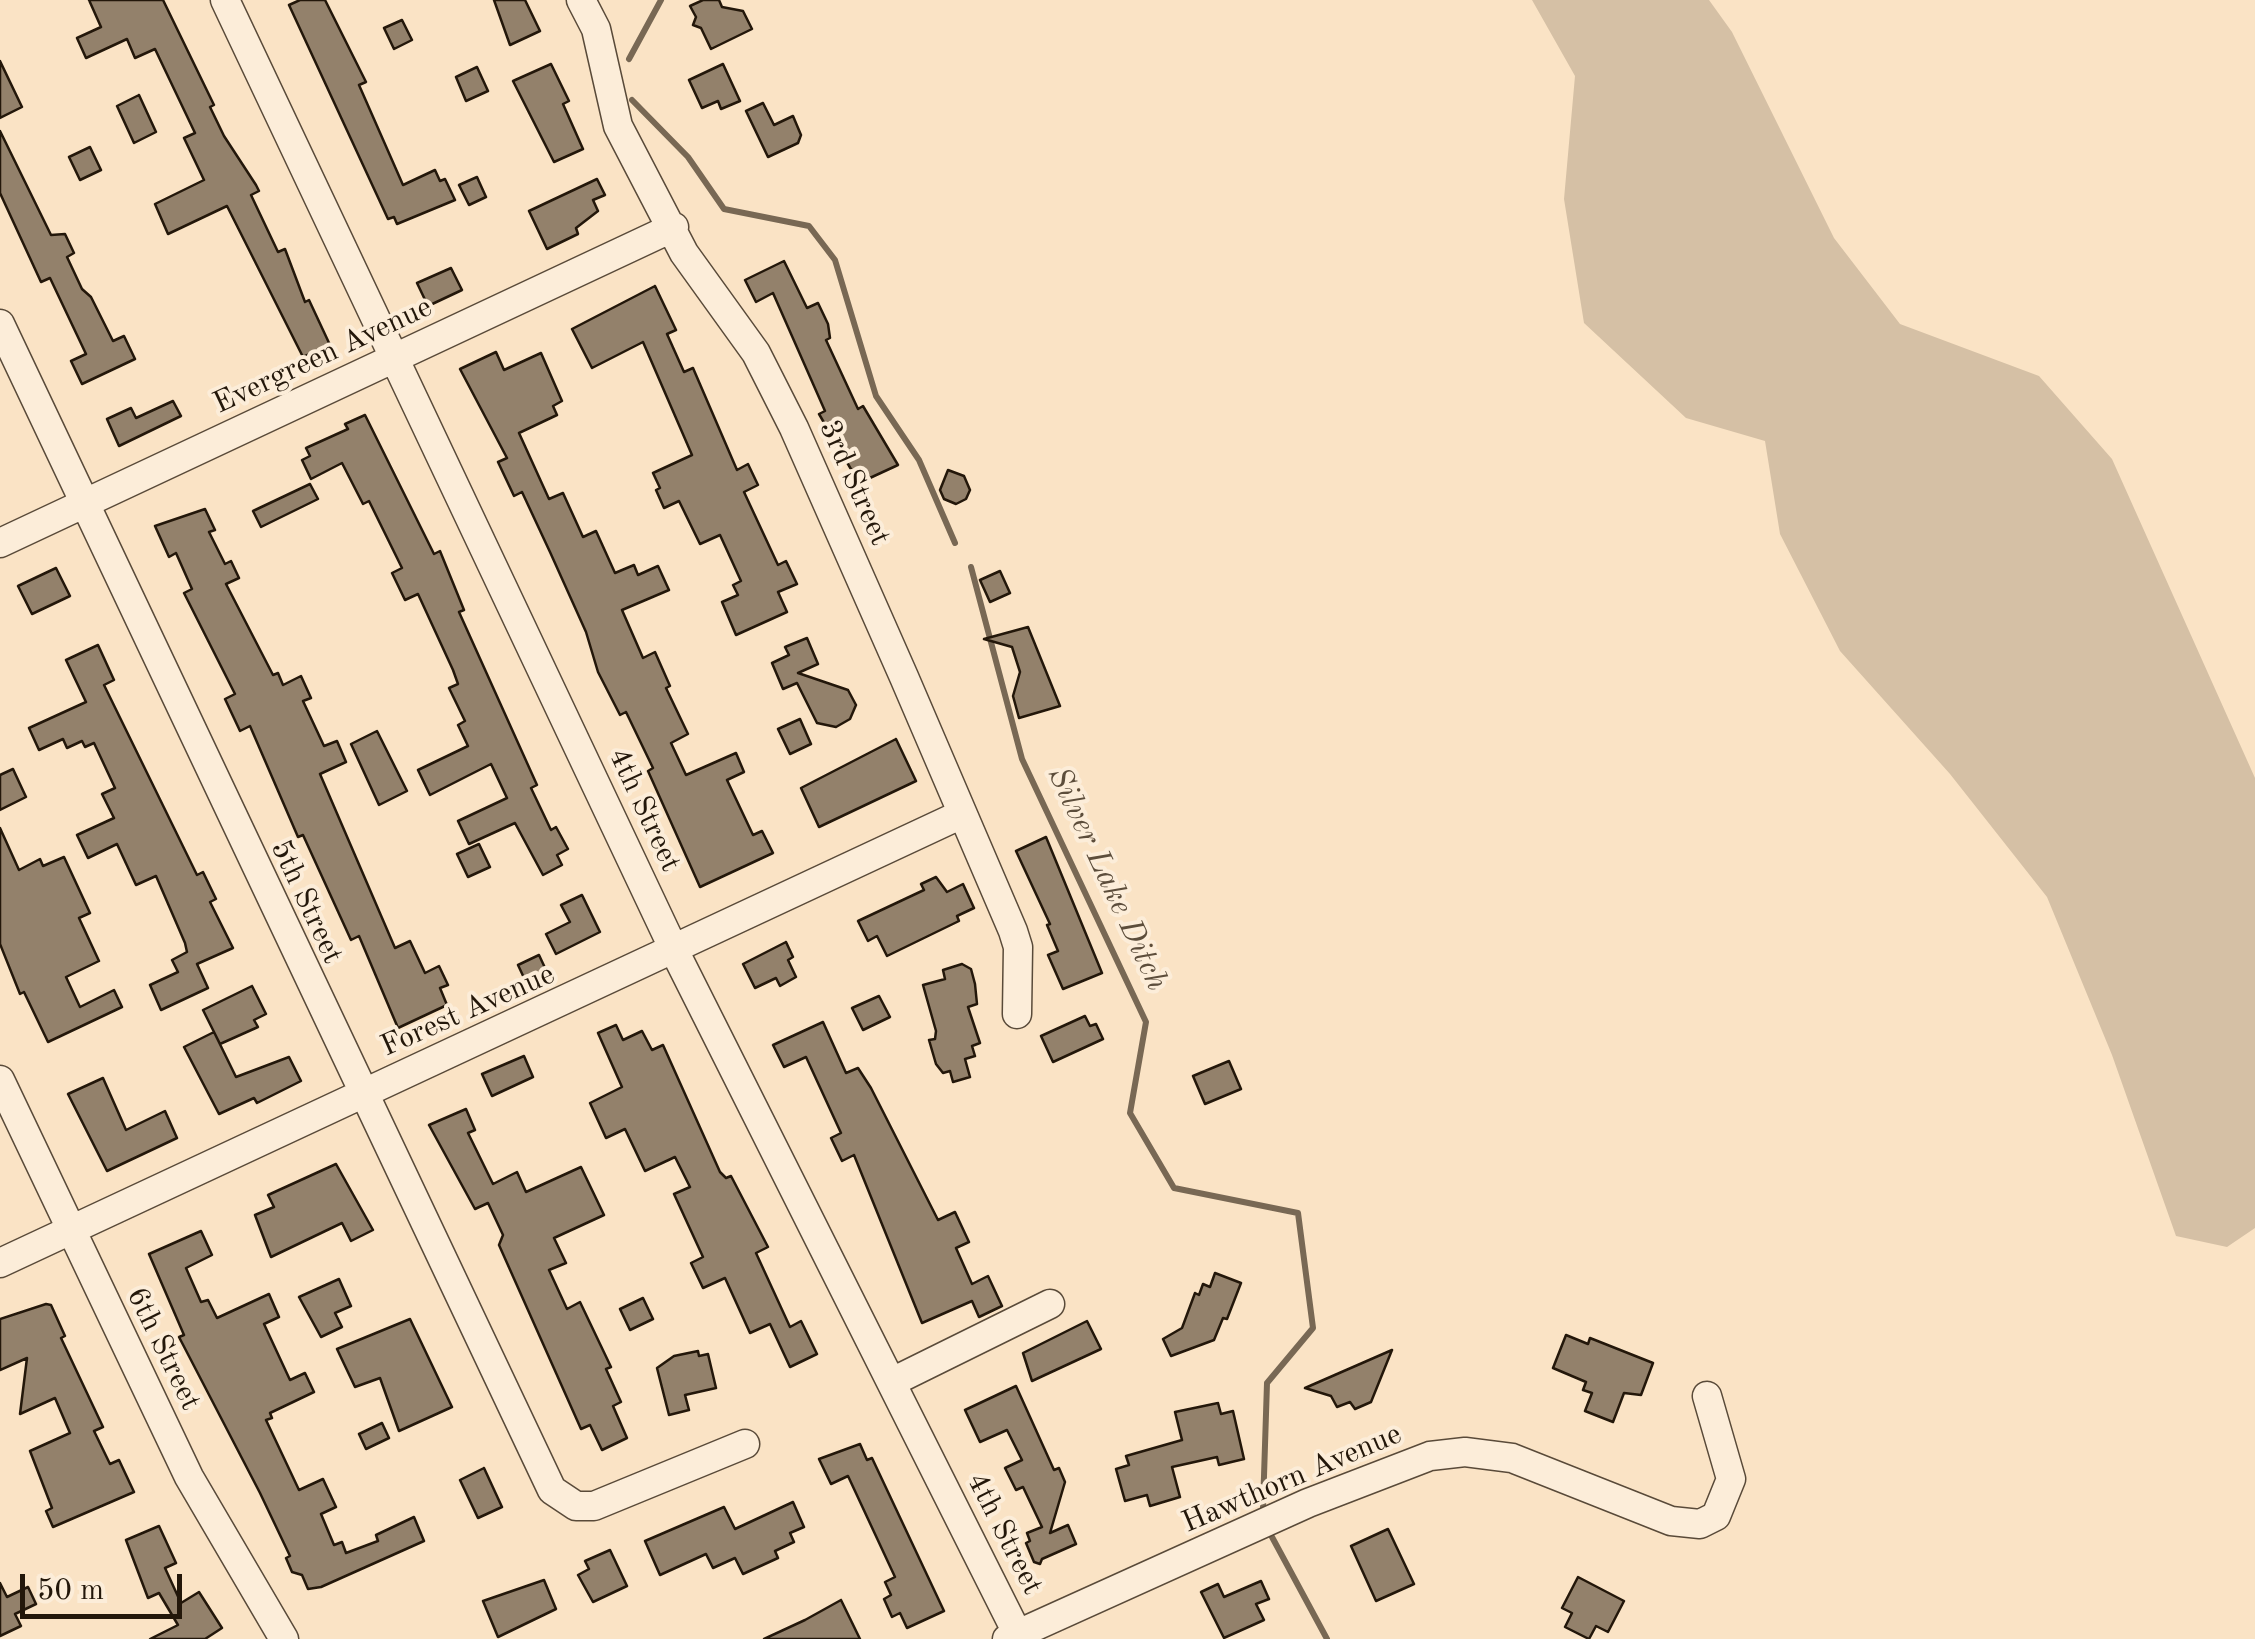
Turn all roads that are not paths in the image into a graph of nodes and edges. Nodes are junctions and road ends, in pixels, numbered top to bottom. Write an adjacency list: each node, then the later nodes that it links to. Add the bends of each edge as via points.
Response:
1 (225, 0): 5 (street, 4th Street)
2 (582, 0): 3 (street, 3rd Street, via 596,30 618,126)
3 (674, 228): 5 (street, Evergreen Avenue); 8 (street, 3rd Street, via 684,253 756,353 794,428)
4 (0, 324): 6 (street, 5th Street)
5 (395, 358): 6 (street, Evergreen Avenue); 9 (street, 4th Street)
6 (84, 504): 7 (street, Evergreen Avenue); 12 (street, 5th Street)
7 (0, 543)
8 (962, 814): 9 (street, Forest Avenue); 10 (street, 3rd Street, via 1018,947)
9 (675, 952): 12 (street, Forest Avenue); 16 (street, 4th Street)
10 (1017, 1014)
11 (0, 1080): 13 (street, 6th Street)
12 (361, 1094): 13 (street, Forest Avenue); 18 (street, 5th Street, via 552,1490 565,1502 594,1506)
13 (70, 1231): 14 (street, Forest Avenue); 20 (street, 6th Street, via 189,1477)
14 (0, 1263)
15 (1050, 1304): 16 (street)
16 (892, 1382): 19 (street, 4th Street)
17 (1708, 1396): 19 (street, Hawthorn Avenue, via 1731,1479 1716,1516 1700,1524 1670,1521 1512,1458 1430,1456 1294,1509)
18 (745, 1444)
19 (1015, 1637)
20 (284, 1639)

